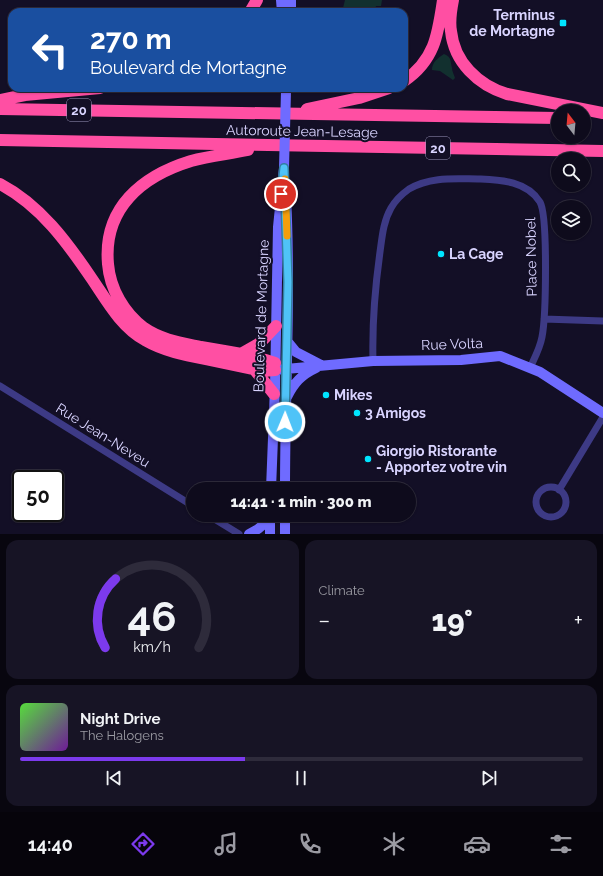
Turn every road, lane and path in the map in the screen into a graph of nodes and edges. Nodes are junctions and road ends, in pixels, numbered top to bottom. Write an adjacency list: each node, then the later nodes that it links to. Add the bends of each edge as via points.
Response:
1 (443, 0): 3 (highway, via 438,31 431,51 420,67)
2 (453, 0): 10 (highway, via 450,26 454,45 463,62 479,80 507,94)
3 (408, 77)
4 (57, 92): 7 (highway)
5 (286, 92): 17 (main road, Boulevard de Mortagne, bridge)
6 (377, 92): 9 (highway, via 353,100)
7 (0, 100)
8 (0, 110): 9 (highway, Autoroute Jean-Lesage / 20)
9 (282, 114): 11 (highway, Autoroute Jean-Lesage / 20)
10 (603, 114)
11 (551, 118)
12 (591, 118): 13 (highway)
13 (603, 119)
14 (0, 140): 15 (highway, Autoroute Jean-Lesage / 20)
15 (273, 146): 16 (highway, Autoroute Jean-Lesage / 20); 23 (highway, via 198,159 153,177 122,205 112,225 108,244 108,270 114,290 126,310 144,328 173,341)
16 (603, 151)
17 (284, 168): 21 (main road, Boulevard de Mortagne, via 278,215); 22 (main road, Boulevard de Mortagne, via 288,282)
18 (0, 184): 28 (highway, via 28,203 54,227 115,312 137,335 169,350)
19 (544, 319): 20 (street); 24 (street, Place Nobel, via 543,212 540,202 533,194 511,182 496,180 454,179 422,183 409,189 399,198 390,209 384,225 375,288); 27 (street, Place Nobel, via 539,349)
20 (603, 321)
21 (276, 326): 23 (highway, via 260,343); 26 (main road, Boulevard de Mortagne)
22 (287, 342): 25 (main road, via 296,352); 26 (main road, Boulevard de Mortagne)
23 (241, 354): 26 (highway)
24 (373, 361): 25 (main road, Rue Volta); 27 (main road, Rue Volta, via 461,360 500,356)
25 (321, 365): 26 (main road, Rue Volta); 31 (main road, via 296,381)
26 (279, 367): 28 (highway, via 265,371); 30 (main road, Boulevard de Mortagne); 31 (main road, Boulevard de Mortagne)
27 (530, 368): 32 (main road, Rue Volta)
28 (254, 369): 30 (highway)
29 (0, 386): 37 (street, Rue Jean-Neveu)
30 (274, 394): 34 (main road, Boulevard de Mortagne)
31 (286, 399): 35 (main road, Boulevard de Mortagne)
32 (603, 413)
33 (603, 417): 36 (street)
34 (270, 482)
35 (285, 482)
36 (559, 490): 36 (street, via 544,489 538,496 537,506 543,514 553,517 564,510 565,496)
37 (186, 502)
38 (219, 522): 42 (street)
39 (265, 522): 43 (main road)
40 (270, 522): 44 (main road)
41 (285, 522): 45 (main road)
42 (239, 534)
43 (249, 534)
44 (270, 534)
45 (285, 534)

